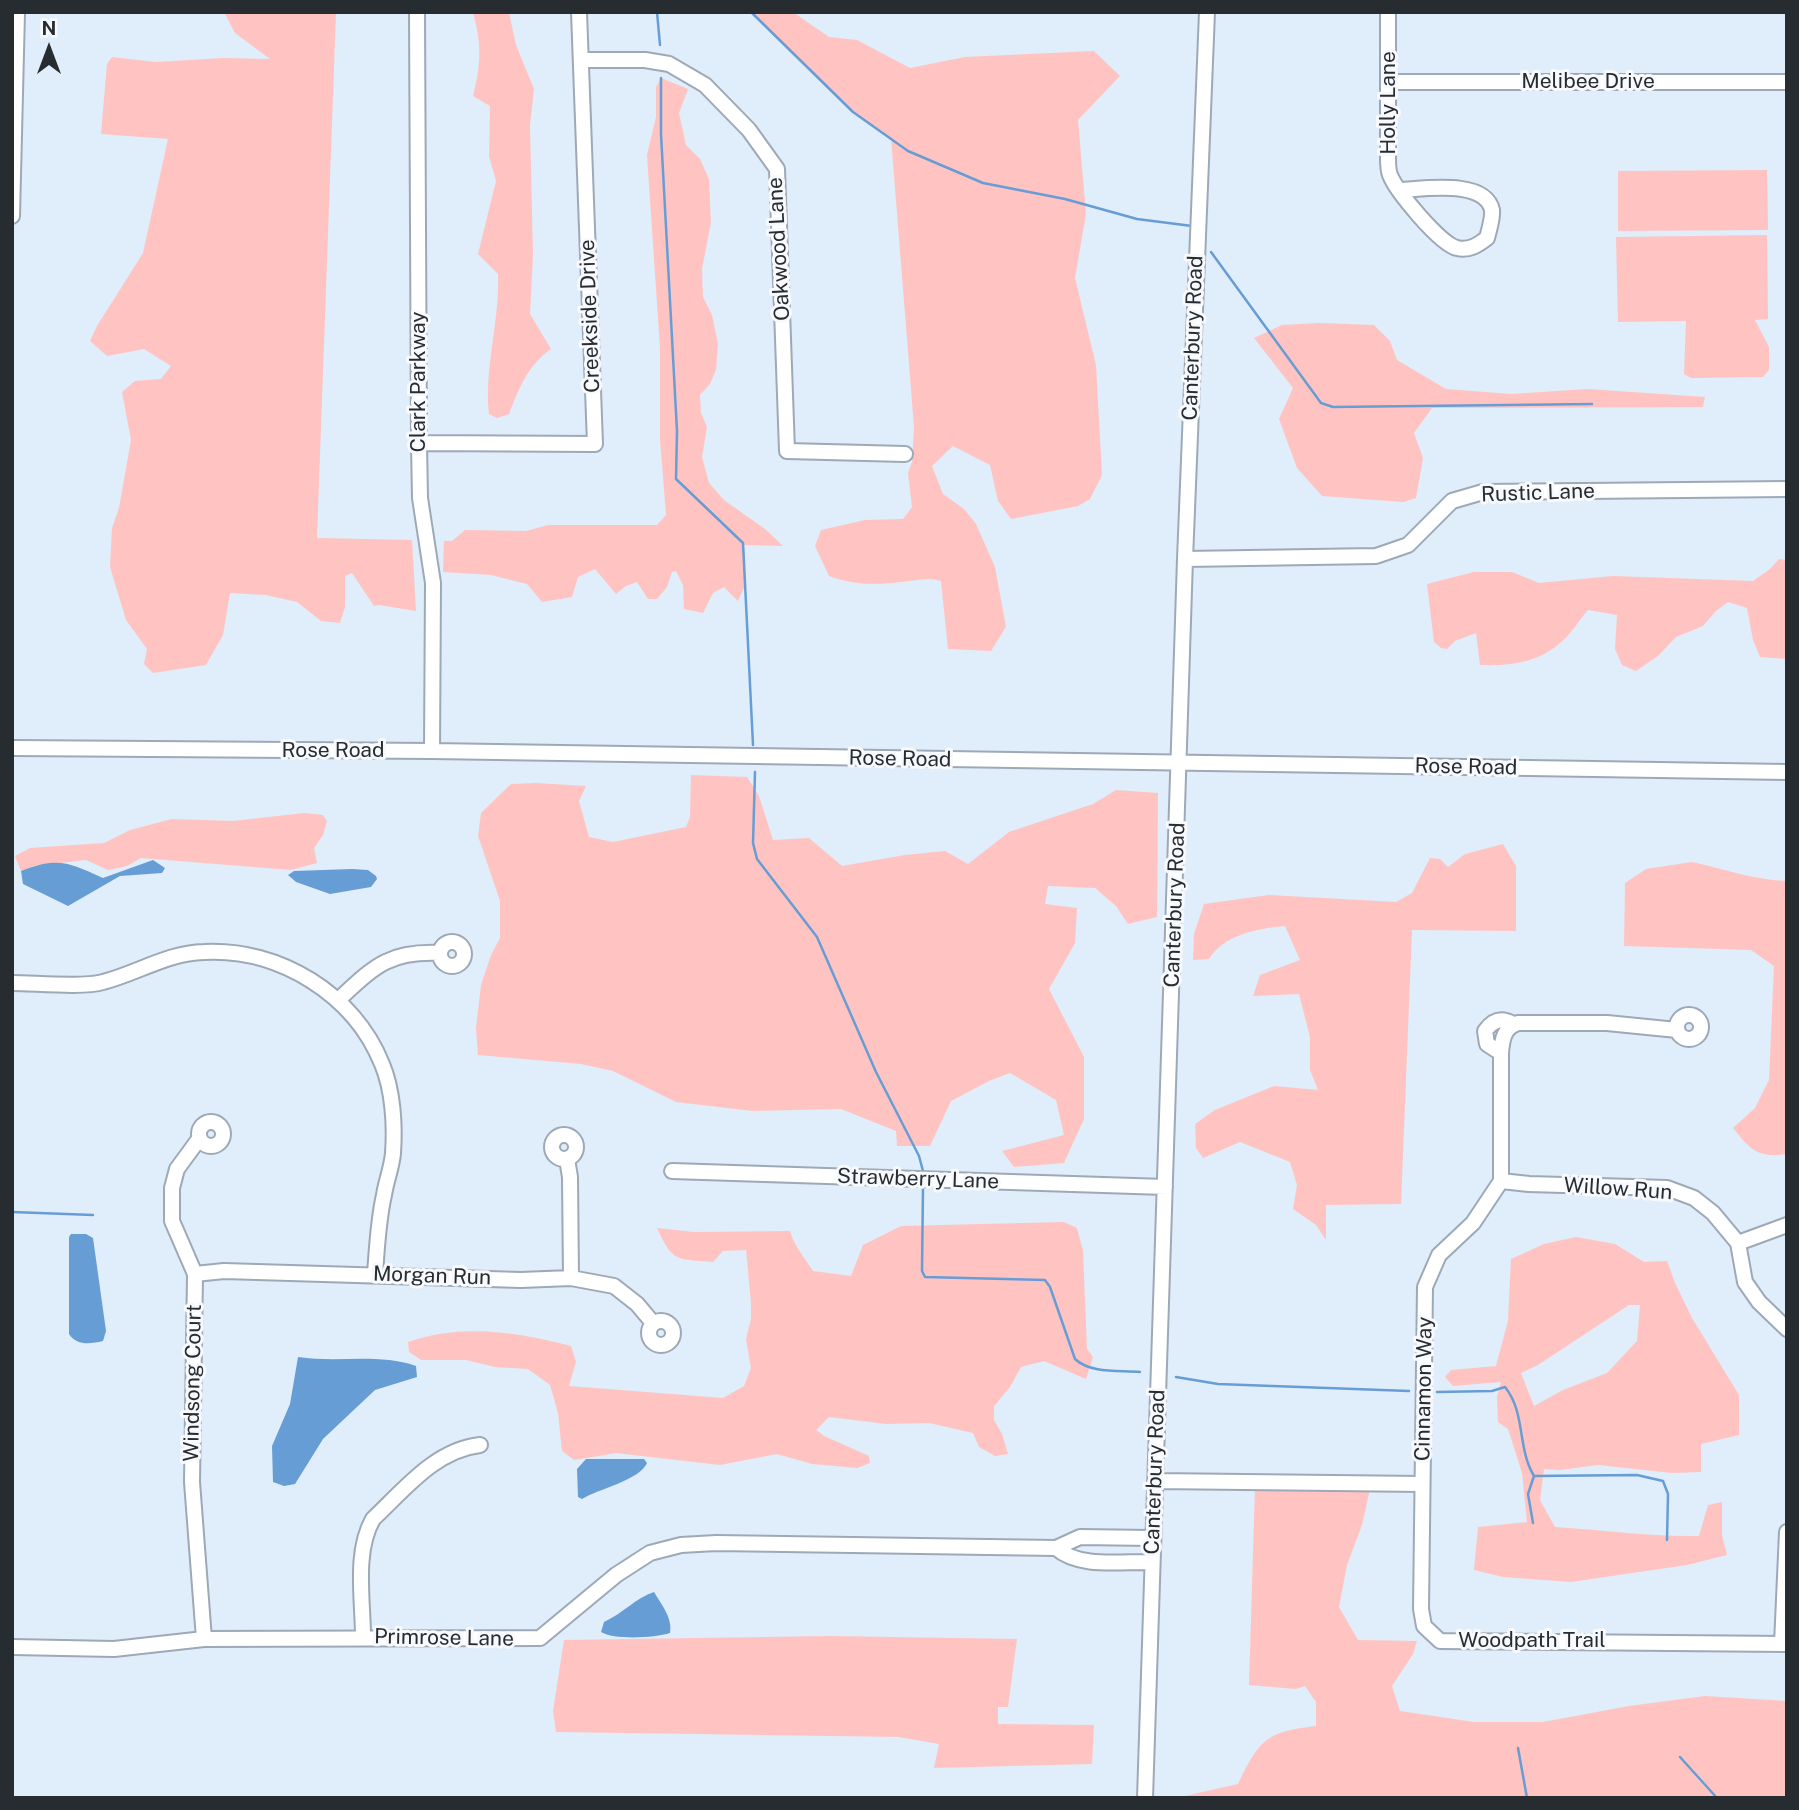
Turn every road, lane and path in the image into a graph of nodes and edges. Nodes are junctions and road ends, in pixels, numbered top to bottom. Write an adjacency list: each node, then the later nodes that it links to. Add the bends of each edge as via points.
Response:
1 (17, 12): 10 (street)
2 (418, 12): 11 (street, Clark Parkway)
3 (579, 12): 6 (street, Creekside Drive)
4 (1207, 12): 14 (street, Canterbury Road)
5 (1388, 12): 7 (street, Holly Lane)
6 (580, 60): 11 (street, Creekside Drive, via 595,444); 12 (street, Oakwood Lane, via 668,64 705,85 749,130 777,169 787,451)
7 (1390, 82): 8 (street, Melibee Drive); 9 (street, Holly Lane, via 1388,158 1390,175)
8 (1787, 82)
9 (1400, 190): 9 (street, Holly Lane, via 1457,188 1485,197 1492,210 1487,238 1475,247 1458,249 1445,243)
10 (12, 216)
11 (419, 443): 16 (street, Clark Parkway, via 420,498 433,583)
12 (905, 453)
13 (1787, 489): 14 (street, Rustic Lane, via 1483,492 1452,501 1408,545 1376,556)
14 (1185, 559): 17 (street, Canterbury Road)
15 (12, 748): 16 (street, Rose Road)
16 (432, 751): 17 (street, Rose Road)
17 (1180, 763): 18 (street, Rose Road); 27 (street, Canterbury Road)
18 (1787, 772)
19 (439, 953): 21 (street, via 414,952 387,960)
20 (12, 983): 21 (street, via 100,983 166,958 225,952 276,962)
21 (338, 1000): 31 (street, via 360,1023 382,1064 391,1096 393,1155)
22 (1677, 1030): 26 (street, via 1607,1023 1513,1024 1504,1033 1501,1053)
23 (200, 1139): 30 (street, Windsong Court, via 177,1168 172,1188 172,1221)
24 (567, 1159): 32 (street)
25 (672, 1171): 27 (street, Strawberry Lane)
26 (1501, 1181): 29 (street, Willow Run, via 1667,1188 1694,1198); 37 (street, Cinnamon Way, via 1473,1223 1440,1255 1425,1287)
27 (1165, 1187): 36 (street, Canterbury Road)
28 (1787, 1225): 29 (street)
29 (1738, 1243): 34 (street, Willow Run, via 1745,1282)
30 (195, 1274): 31 (street, Morgan Run); 43 (street, Windsong Court, via 192,1482)
31 (374, 1274): 32 (street, Morgan Run)
32 (571, 1278): 33 (street, Morgan Run, via 614,1286)
33 (653, 1323)
34 (1787, 1329)
35 (480, 1445): 42 (street, via 445,1455 365,1532)
36 (1155, 1481): 37 (street, Cinnamon Way); 39 (street, Canterbury Road)
37 (1422, 1484): 44 (street, Woodpath Trail, via 1421,1609 1424,1626 1440,1641)
38 (1787, 1532): 44 (street)
39 (1152, 1538): 40 (street, Primrose Lane, via 1080,1537); 41 (street, Canterbury Road)
40 (1056, 1548): 41 (street, Primrose Lane, via 1066,1557 1084,1561); 42 (street, Primrose Lane, via 681,1545 639,1560 540,1637)
41 (1152, 1562): 46 (street, Canterbury Road)
42 (363, 1637): 43 (street, Primrose Lane)
43 (204, 1639): 45 (street, Primrose Lane, via 114,1649)
44 (1784, 1644)
45 (12, 1647)
46 (1145, 1798)

